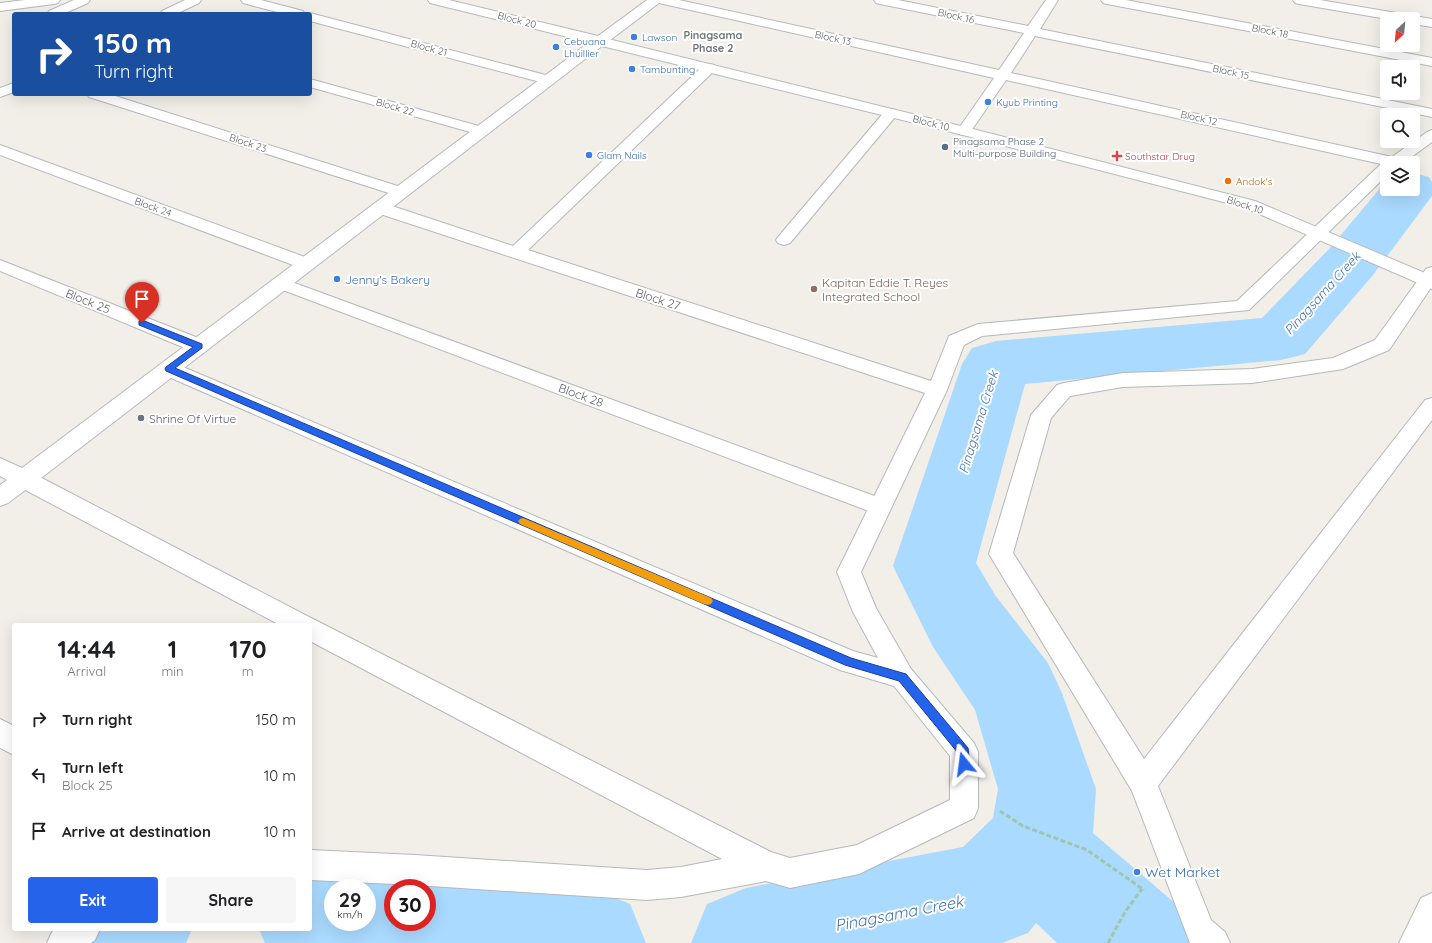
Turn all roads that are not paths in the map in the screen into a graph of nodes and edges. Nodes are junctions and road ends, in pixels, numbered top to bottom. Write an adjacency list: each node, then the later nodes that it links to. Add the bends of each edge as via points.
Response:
1 (54, 0): 12 (street)
2 (84, 0): 13 (street)
3 (195, 0): 14 (street)
4 (247, 0): 15 (street)
5 (434, 0): 21 (street, Block 20)
6 (655, 0): 21 (street)
7 (662, 0): 24 (street, Block 13)
8 (880, 0): 20 (street, Block 16)
9 (1052, 0): 20 (street)
10 (1107, 0): 22 (street, Block 18)
11 (1299, 0): 16 (street)
12 (0, 7)
13 (57, 12)
14 (170, 12)
15 (292, 12)
16 (1380, 14)
17 (312, 18): 25 (street, Block 21)
18 (1420, 21): 19 (street)
19 (1432, 23)
20 (1031, 31): 24 (street); 31 (street, Block 15)
21 (600, 41): 23 (street, Block 10); 25 (street)
22 (1432, 62)
23 (709, 68): 30 (street, Block 10); 43 (street)
24 (1003, 75): 33 (street); 37 (street, Block 12)
25 (548, 80): 32 (street)
26 (312, 84): 32 (street, Block 22)
27 (12, 87): 28 (street)
28 (0, 93)
29 (100, 96): 39 (street, Block 23)
30 (891, 113): 33 (street, Block 10); 42 (lane)
31 (1432, 113)
32 (481, 131): 39 (street)
33 (964, 131): 41 (street, Block 10, via 1249,204)
34 (1432, 135): 36 (street)
35 (0, 150): 44 (street, Block 24)
36 (1402, 156)
37 (1380, 161)
38 (1380, 172): 41 (street)
39 (401, 192): 40 (street)
40 (380, 208): 43 (street, Block 27); 44 (street)
41 (1318, 234): 46 (street, Block 10); 50 (street, via 1242,306 978,330 956,341)
42 (784, 240)
43 (515, 253): 50 (street, Block 27)
44 (306, 264): 47 (street)
45 (0, 265): 48 (street, Block 25)
46 (1430, 279): 61 (street, via 1382,345 1336,364 1252,376 1108,382 1064,390 1041,415 1001,554)
47 (281, 283): 48 (street); 55 (lane, Block 28)
48 (199, 346): 49 (street)
49 (169, 369): 53 (street); 58 (street, via 849,662)
50 (937, 390): 55 (street)
51 (1432, 405): 61 (street)
52 (0, 466): 53 (street)
53 (24, 479): 54 (street); 56 (street)
54 (0, 497)
55 (881, 507): 58 (street, via 849,572 865,612)
56 (299, 623)
57 (312, 630): 63 (street)
58 (902, 677): 63 (street, via 964,752 964,808 859,859 790,873)
59 (0, 732): 60 (street)
60 (12, 741)
61 (1143, 783): 67 (street, via 1200,931)
62 (312, 865): 63 (street, via 647,886)
63 (766, 866)
64 (1432, 910): 68 (street)
65 (81, 931): 66 (street)
66 (63, 943)
67 (1214, 943)
68 (1415, 943)

